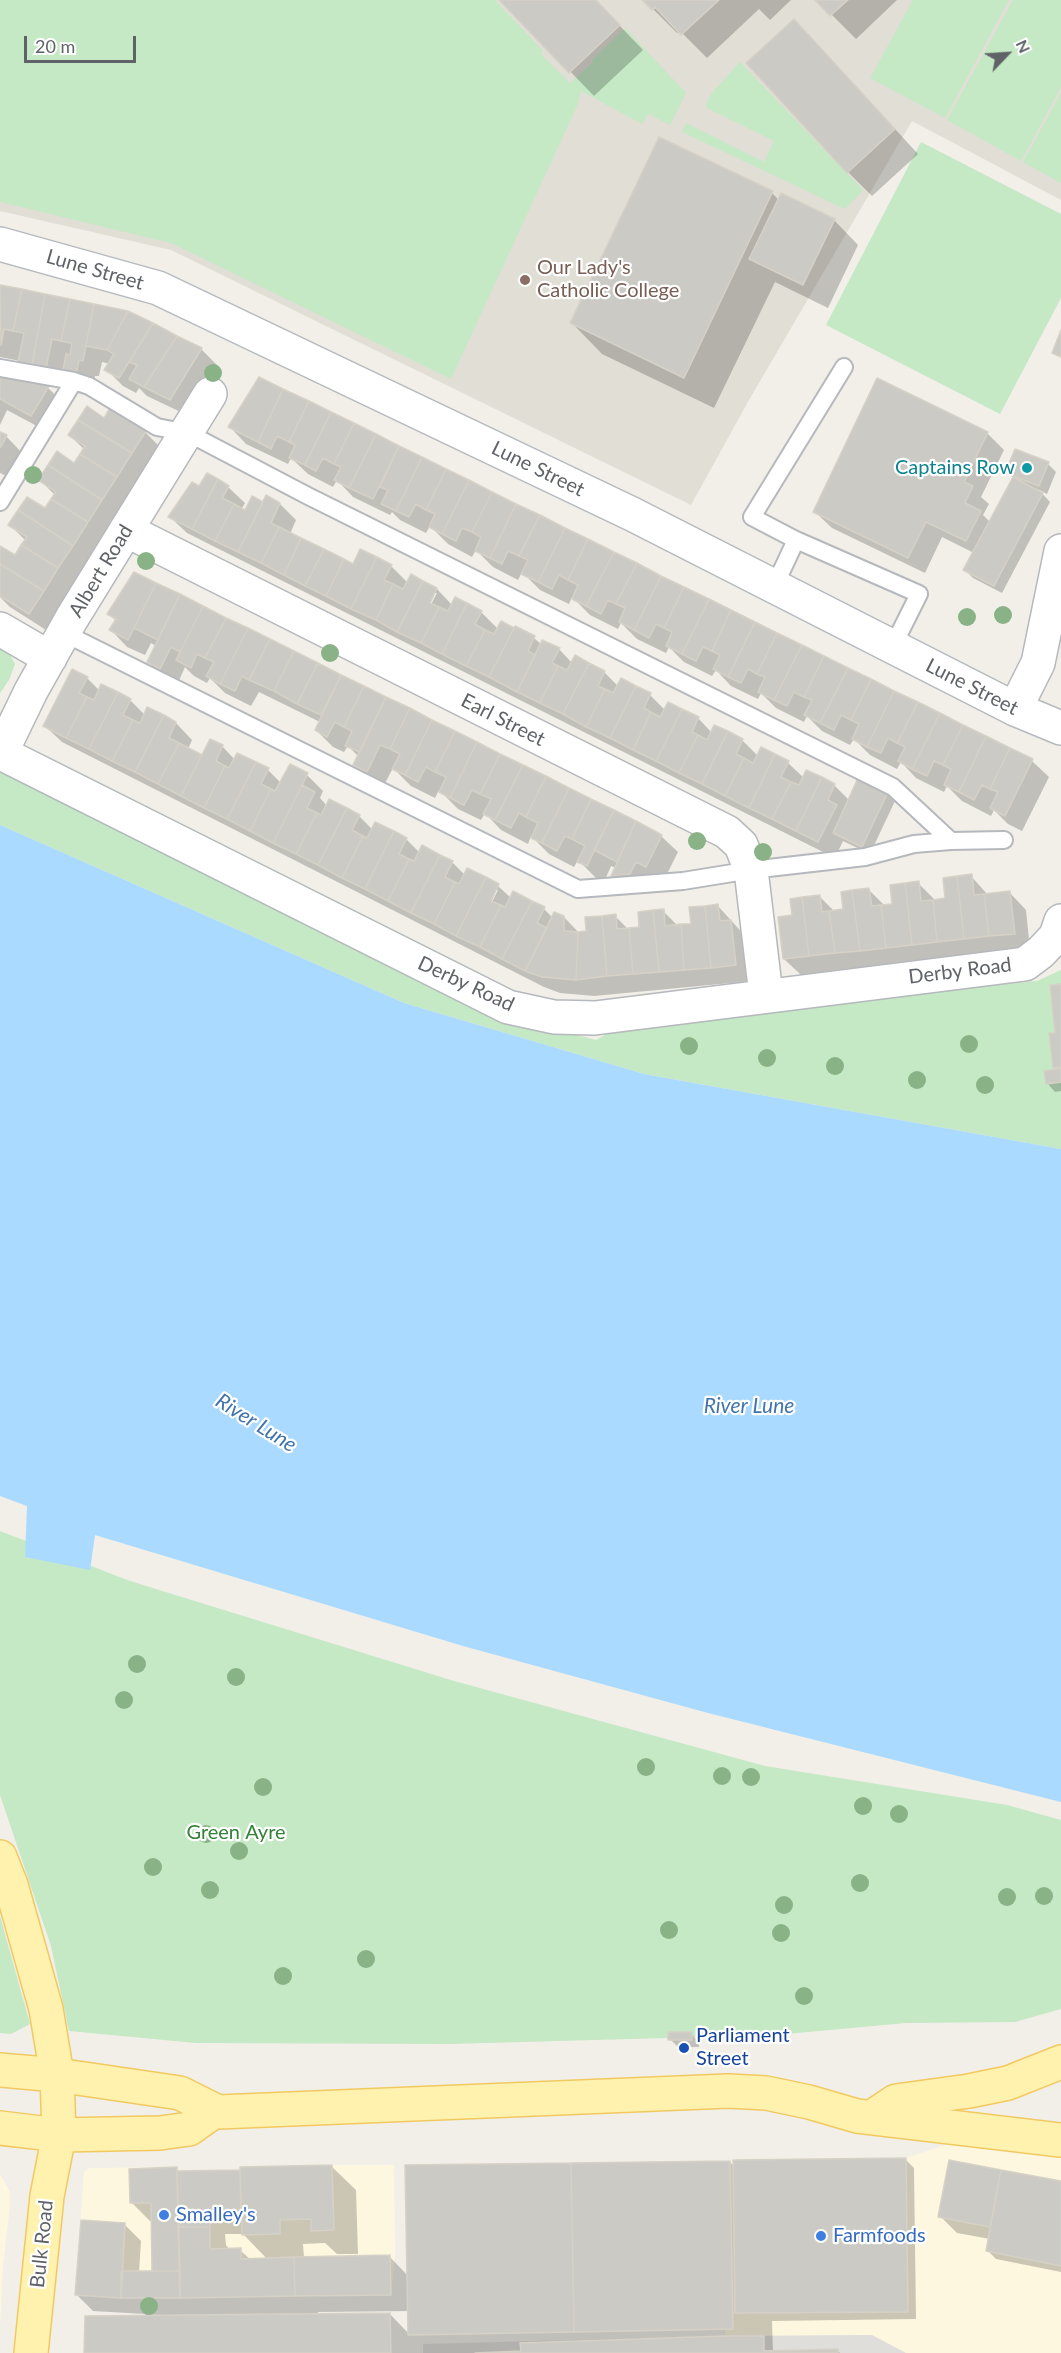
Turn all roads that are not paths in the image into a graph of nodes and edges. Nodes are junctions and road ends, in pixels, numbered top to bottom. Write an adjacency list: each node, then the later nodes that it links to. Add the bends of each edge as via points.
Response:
1 (0, 244): 11 (street, Lune Street, via 158,288)
2 (844, 367): 9 (lane, via 752,517)
3 (0, 368): 4 (lane)
4 (74, 381): 6 (lane, via 89,386 157,428); 7 (lane)
5 (210, 394): 6 (street, Albert Road)
6 (188, 433): 8 (street, Albert Road); 20 (lane, via 893,787)
7 (0, 502)
8 (126, 530): 13 (street, Albert Road); 21 (street, Earl Street, via 727,832 741,845)
9 (796, 540): 11 (lane); 14 (lane, via 918,594)
10 (1061, 551): 15 (street)
11 (775, 585): 14 (street, Lune Street)
12 (0, 629): 13 (street)
13 (57, 645): 18 (street, Albert Road); 21 (lane, via 578,889 683,881)
14 (893, 646): 16 (street, Lune Street)
15 (1049, 667): 16 (street)
16 (1014, 709): 17 (street, Lune Street)
17 (1061, 728)
18 (1, 753): 23 (street, Derby Road, via 508,1007 554,1017 595,1018)
19 (1004, 840): 20 (lane)
20 (951, 841): 21 (lane, via 914,844 865,857)
21 (751, 870): 23 (street, Earl Street)
22 (1061, 921): 23 (street, Derby Road, via 1056,936 1025,964)
23 (766, 995)
24 (0, 1857): 27 (main road, Bulk Road, via 12,1886 46,2009)
25 (1061, 2062): 29 (main road, via 1008,2083 896,2101)
26 (0, 2070): 27 (main road)
27 (57, 2074): 28 (main road, via 180,2093); 31 (main road, Bulk Road)
28 (213, 2112): 29 (main road, via 728,2091 766,2093); 31 (main road, via 189,2129)
29 (871, 2117): 32 (main road)
30 (0, 2128): 31 (main road)
31 (59, 2135): 33 (main road, Bulk Road, via 47,2196)
32 (1061, 2140)
33 (31, 2353)

